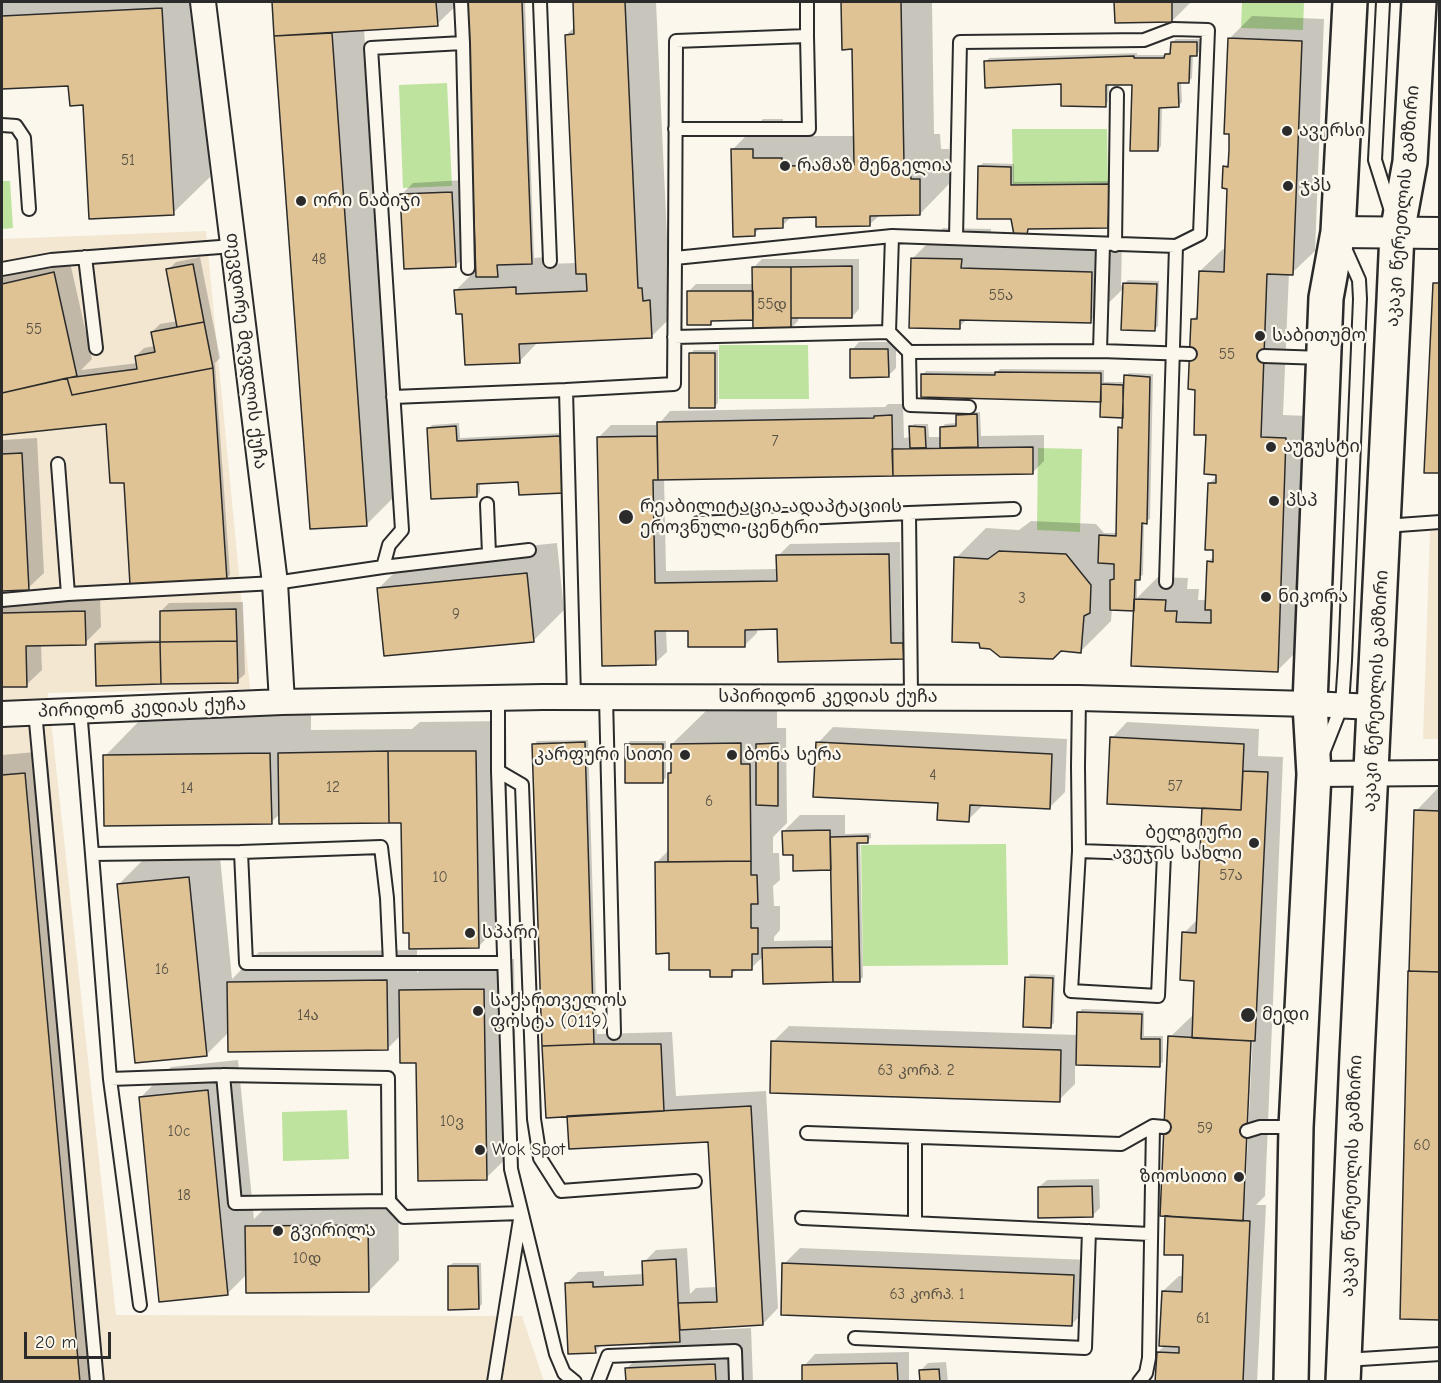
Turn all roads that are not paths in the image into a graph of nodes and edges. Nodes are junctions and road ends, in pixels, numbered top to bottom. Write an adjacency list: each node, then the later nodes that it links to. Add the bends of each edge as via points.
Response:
1 (203, 2): 20 (street, თევდორე მღვდლის ქუჩა)
2 (461, 2): 9 (lane)
3 (540, 2): 24 (lane)
4 (807, 2): 8 (lane)
5 (1350, 2): 14 (main road)
6 (1383, 2): 15 (lane, via 1375,160)
7 (1419, 2): 15 (main road, აკაკი წერეთლის გამზირი, via 1410,162)
8 (807, 36): 12 (lane, via 676,41); 12 (lane, via 809,129)
9 (463, 43): 25 (lane); 37 (lane, via 371,48)
10 (1117, 94): 19 (lane)
11 (2, 125): 13 (lane, via 16,126 24,138)
12 (675, 129): 23 (lane)
13 (29, 209)
14 (1338, 232): 15 (street); 35 (main road, via 1326,298); 59 (lane, via 1359,280 1360,299 1345,661)
15 (1397, 232): 16 (street); 45 (main road, აკაკი წერეთლის გამზირი)
16 (1440, 233)
17 (892, 236): 18 (lane); 23 (lane); 27 (lane)
18 (956, 238): 19 (lane); 21 (lane, via 960,42 1144,40 1173,29 1208,30 1200,234)
19 (1109, 244): 21 (lane); 30 (lane)
20 (233, 246): 22 (lane); 50 (street, თევდორე მღვდლის ქუჩა)
21 (1176, 246): 32 (lane)
22 (85, 257): 26 (lane); 29 (lane)
23 (675, 258): 28 (lane)
24 (550, 261)
25 (468, 267)
26 (2, 269)
27 (889, 332): 28 (lane); 31 (lane)
28 (674, 337): 36 (lane, via 674,384)
29 (96, 348)
30 (1100, 351): 31 (lane); 32 (lane)
31 (909, 352): 38 (lane, via 910,405)
32 (1174, 354): 33 (lane); 49 (lane)
33 (1190, 354)
34 (1264, 356): 35 (lane)
35 (1324, 358): 59 (main road)
36 (566, 390): 37 (lane); 54 (lane)
37 (393, 397): 48 (lane, via 402,530 389,545)
38 (969, 407)
39 (58, 464): 51 (lane)
40 (487, 504): 47 (lane)
41 (1014, 509): 42 (lane)
42 (909, 513): 44 (lane); 53 (lane)
43 (1440, 522): 45 (lane)
44 (698, 523)
45 (1383, 526): 60 (main road, აკაკი წერეთლის გამზირი)
46 (529, 550): 47 (lane)
47 (489, 554): 48 (lane)
48 (383, 567): 50 (lane)
49 (1166, 582)
50 (275, 583): 51 (lane); 58 (street, თევდორე მღვდლის ქუჩა)
51 (68, 594): 52 (lane)
52 (2, 600)
53 (911, 696): 55 (street, სპირიდონ კედიას ქუჩა); 57 (street, სპირიდონ კედიას ქუჩა)
54 (574, 697): 55 (street, სპირიდონ კედიას ქუჩა); 56 (street, სპირიდონ კედიას ქუჩა)
55 (606, 697): 73 (lane)
56 (498, 698): 58 (street, სპირიდონ კედიას ქუჩა); 64 (lane)
57 (1079, 698): 59 (street, სპირიდონ კედიას ქუჩა); 68 (lane)
58 (282, 702): 61 (street, პირიდონ კედიას ქუჩა)
59 (1326, 704): 60 (street, სპირიდონ კედიას ქუჩა); 66 (main road)
60 (1374, 707): 67 (main road, აკაკი წერეთლის გამზირი)
61 (80, 710): 62 (street, პირიდონ კედიას ქუჩა); 70 (lane)
62 (34, 711): 63 (street, პირიდონ კედიას ქუჩა); 91 (lane)
63 (2, 714)
64 (498, 771): 72 (lane); 80 (lane, via 522,785 534,1119 540,1158 561,1191)
65 (1440, 773): 67 (street)
66 (1314, 774): 67 (street); 76 (main road)
67 (1372, 775): 90 (main road, აკაკი წერეთლის გამზირი)
68 (1079, 851): 68 (lane, via 1071,992 1158,996 1164,854)
69 (241, 852): 70 (lane); 71 (lane, via 246,963); 71 (lane, via 381,847)
70 (92, 854): 75 (lane)
71 (390, 963): 72 (lane)
72 (504, 963): 82 (lane, via 511,1169)
73 (614, 1033)
74 (223, 1075): 75 (lane); 81 (lane, via 235,1203); 81 (lane, via 388,1078)
75 (110, 1079): 87 (lane)
76 (1296, 1127): 77 (lane); 97 (main road)
77 (1247, 1131)
78 (807, 1132): 79 (lane)
79 (915, 1137): 84 (lane); 86 (lane, via 1120,1144 1158,1126)
80 (695, 1181)
81 (389, 1202): 82 (lane, via 404,1217)
82 (521, 1213): 92 (lane); 93 (lane, via 556,1354 564,1373)
83 (802, 1218): 84 (lane)
84 (915, 1223): 85 (lane)
85 (1089, 1231): 86 (lane); 88 (lane, via 1085,1348)
86 (1150, 1234): 96 (lane, via 1149,1358)
87 (140, 1305)
88 (855, 1338)
89 (1440, 1354): 90 (lane, via 1385,1359)
90 (1344, 1371)
91 (97, 1382)
92 (494, 1382)
93 (575, 1382)
94 (598, 1382): 95 (lane, via 608,1356 735,1351)
95 (736, 1382)
96 (1139, 1382)
97 (1291, 1382)

